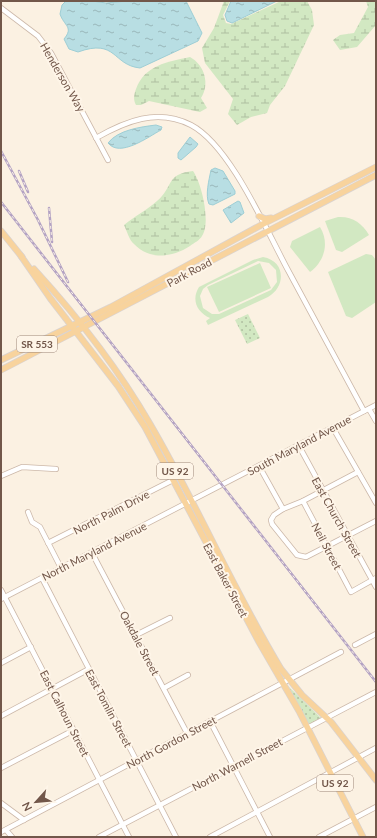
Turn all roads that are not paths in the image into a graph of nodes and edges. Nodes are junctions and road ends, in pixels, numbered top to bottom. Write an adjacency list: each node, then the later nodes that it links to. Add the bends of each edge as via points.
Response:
1 (1, 8): 2 (street, Henderson Way, via 38,36 51,52)
2 (96, 138): 3 (street, Henderson Way); 7 (street, via 133,120 151,116 166,117 191,125 212,143 228,163)
3 (108, 160)
4 (376, 167): 6 (main road, Park Road)
5 (376, 175): 10 (main road, Park Road)
6 (308, 201): 7 (main road, via 265,220); 8 (main road, Park Road); 10 (main road, via 274,223)
7 (259, 216): 8 (street)
8 (263, 224): 10 (street); 11 (main road, via 258,233); 12 (main road, Park Road)
9 (1, 231): 12 (main road, US 92)
10 (267, 231): 11 (main road, Park Road); 17 (street)
11 (219, 256): 12 (main road, Park Road)
12 (77, 327): 13 (main road, Park Road / SR 553); 14 (main road, Park Road / SR 553); 25 (main road, East Baker Street / US 92, via 129,402); 28 (main road, East Baker Street / US 92, via 117,375 150,424)
13 (1, 360)
14 (1, 370)
15 (376, 405): 16 (street, South Maryland Avenue)
16 (369, 409): 17 (street, South Maryland Avenue); 18 (street)
17 (364, 411): 19 (street, South Maryland Avenue)
18 (376, 421)
19 (333, 428): 20 (street, South Maryland Avenue); 23 (street)
20 (299, 446): 21 (street, South Maryland Avenue); 26 (street, East Church Street)
21 (259, 466): 28 (street, South Maryland Avenue); 30 (street)
22 (56, 469): 24 (street, via 22,467)
23 (358, 472): 26 (street); 29 (street)
24 (1, 476)
25 (173, 480): 28 (main road, East Baker Street / US 92); 34 (street, North Palm Drive)
26 (323, 491): 27 (street); 33 (street, East Church Street)
27 (303, 501): 30 (street); 35 (street, Neil Street)
28 (189, 502): 36 (street, North Maryland Avenue); 46 (main road, East Baker Street / US 92)
29 (376, 503)
30 (283, 509): 35 (street, via 274,515 272,524 297,555 306,557)
31 (28, 512): 34 (street, via 32,522 40,527)
32 (376, 521): 33 (street)
33 (347, 535): 35 (street); 39 (street, East Church Street)
34 (48, 544): 37 (street)
35 (327, 546): 39 (street, Neil Street, via 351,592)
36 (92, 553): 37 (street, North Maryland Avenue); 45 (street, Oakdale Street)
37 (61, 568): 38 (street, North Maryland Avenue)
38 (42, 578): 42 (street, North Maryland Avenue); 51 (street, East Tomlin Street)
39 (374, 579): 40 (street, East Church Street)
40 (376, 587)
41 (1, 590): 42 (street, East Calhoun Street)
42 (3, 598): 48 (street, East Calhoun Street)
43 (170, 618): 45 (street)
44 (376, 634): 47 (street)
45 (136, 635): 55 (street, Oakdale Street)
46 (262, 641): 53 (main road, East Baker Street / US 92); 54 (main road, East Baker Street / US 92)
47 (355, 645)
48 (31, 648): 50 (street); 56 (street, East Calhoun Street)
49 (341, 652): 53 (street, North Gordon Street)
50 (1, 663)
51 (89, 669): 56 (street); 66 (street, East Tomlin Street)
52 (188, 675): 55 (street)
53 (289, 680): 54 (street, North Gordon Street); 59 (main road, US 92)
54 (282, 683): 60 (street, North Gordon Street); 61 (main road, East Baker Street / US 92)
55 (164, 688): 63 (street, Oakdale Street)
56 (52, 689): 58 (street); 62 (street, East Calhoun Street)
57 (376, 692): 59 (street, North Warnell Street)
58 (1, 716)
59 (327, 718): 61 (street, North Warnell Street); 65 (main road, US 92)
60 (210, 721): 63 (street, North Gordon Street); 67 (street)
61 (307, 728): 67 (street, North Warnell Street); 69 (main road, East Baker Street / US 92)
62 (74, 730): 68 (street); 70 (street, East Calhoun Street)
63 (187, 733): 66 (street, North Gordon Street)
64 (376, 748): 65 (street)
65 (359, 758): 69 (street); 71 (main road, US 92)
66 (136, 761): 70 (street, North Gordon Street); 73 (street, East Tomlin Street)
67 (234, 765): 73 (street, North Warnell Street); 75 (street)
68 (1, 768)
69 (330, 773): 75 (street); 76 (main road, East Baker Street / US 92)
70 (100, 780): 77 (street, North Gordon Street); 78 (street, East Calhoun Street)
71 (376, 780)
72 (1, 803): 77 (street)
73 (160, 806): 78 (street, North Warnell Street); 84 (street, East Tomlin Street)
74 (376, 806): 76 (street)
75 (257, 812): 85 (street); 86 (street)
76 (353, 818): 87 (street); 88 (main road, East Baker Street / US 92)
77 (24, 820): 79 (street, North Gordon Street)
78 (123, 824): 82 (street, North Warnell Street); 83 (street, East Calhoun Street)
79 (6, 830): 80 (street, North Gordon Street); 81 (street)
80 (1, 832)
81 (12, 837)
82 (99, 837)
83 (129, 837)
84 (176, 837)
85 (210, 837)
86 (270, 837)
87 (318, 837)
88 (363, 837)

